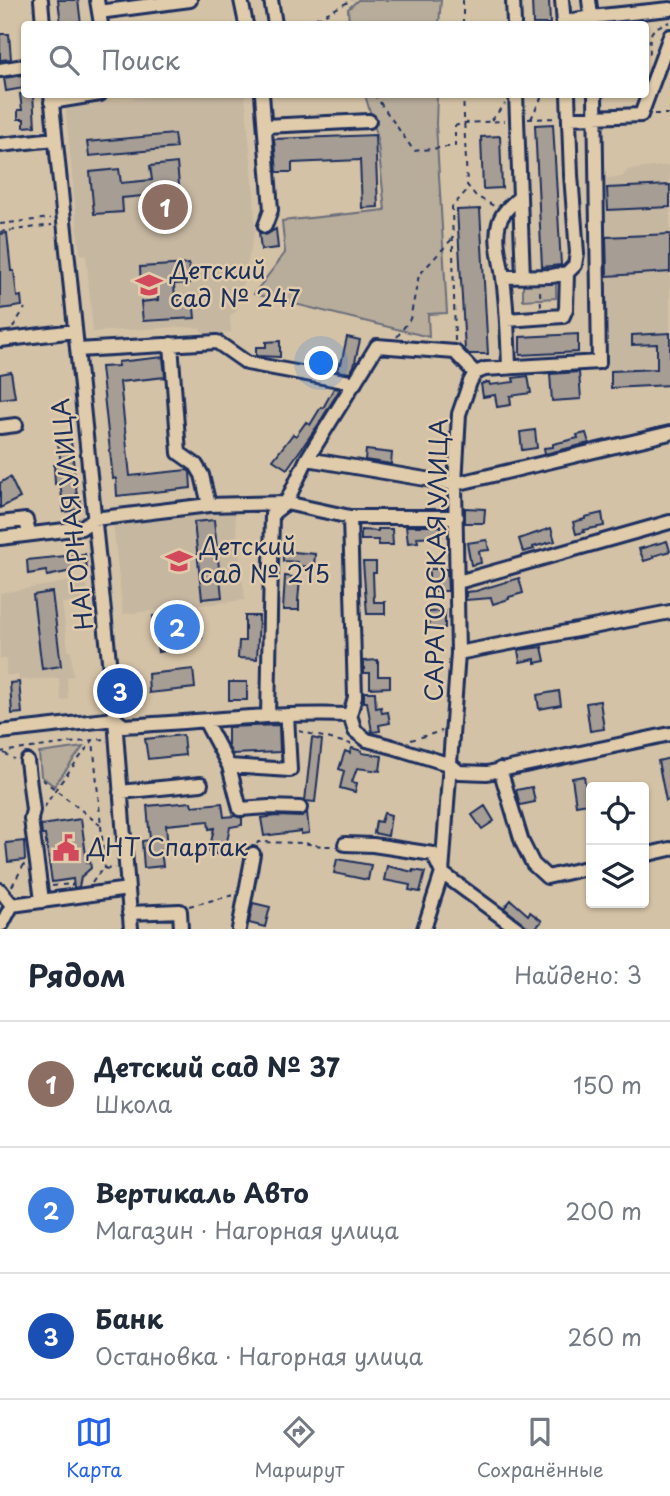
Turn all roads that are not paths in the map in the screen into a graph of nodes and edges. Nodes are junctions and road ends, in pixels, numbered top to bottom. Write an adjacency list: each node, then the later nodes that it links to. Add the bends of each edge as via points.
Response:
1 (41, 0): 10 (street)
2 (190, 0): 9 (street)
3 (242, 0): 11 (street)
4 (271, 0): 12 (street)
5 (513, 0): 13 (street)
6 (562, 0): 14 (street)
7 (589, 0): 15 (street)
8 (670, 9): 15 (street)
9 (99, 12)
10 (43, 21)
11 (246, 21)
12 (274, 21)
13 (514, 21)
14 (564, 21)
15 (591, 21)
16 (670, 36): 19 (street)
17 (21, 66): 18 (street)
18 (0, 70)
19 (649, 93)
20 (51, 98): 30 (street, НАГОРНАЯ УЛИЦА)
21 (262, 98): 29 (street)
22 (516, 98): 32 (street)
23 (568, 98): 27 (street)
24 (595, 98): 26 (street)
25 (647, 98): 26 (street, via 641,115)
26 (596, 117): 27 (street); 42 (street, via 599,362)
27 (569, 118): 34 (street, via 577,253 575,265)
28 (369, 121): 29 (street)
29 (265, 126): 33 (street, via 271,210)
30 (55, 139): 31 (street); 38 (street, НАГОРНАЯ УЛИЦА)
31 (0, 145)
32 (520, 197): 35 (street, via 498,223); 36 (street)
33 (265, 226)
34 (567, 273): 36 (street); 37 (street, via 563,316)
35 (503, 277): 36 (street); 37 (street)
36 (523, 277)
37 (507, 320): 42 (street)
38 (75, 331): 39 (street); 41 (street, НАГОРНАЯ УЛИЦА)
39 (3, 340)
40 (171, 344): 41 (street); 44 (street, via 217,342 247,363); 51 (street, via 179,453 202,475)
41 (77, 350): 54 (street, НАГОРНАЯ УЛИЦА)
42 (509, 367): 43 (street)
43 (475, 373): 44 (street, via 455,352 377,346); 49 (street, САРАТОВСКАЯ УЛИЦА, via 459,414)
44 (355, 383): 48 (street)
45 (16, 425): 46 (street)
46 (0, 427)
47 (670, 433): 49 (street)
48 (307, 459): 49 (street); 50 (street)
49 (455, 484): 53 (street, САРАТОВСКАЯ УЛИЦА)
50 (286, 503): 51 (street); 52 (street); 64 (street, via 272,514)
51 (209, 505): 54 (street)
52 (350, 517): 53 (street); 63 (street, via 355,696)
53 (457, 517): 59 (street, САРАТОВСКАЯ УЛИЦА)
54 (94, 519): 57 (street, via 81,528); 65 (street, НАГОРНАЯ УЛИЦА)
55 (670, 522): 59 (street)
56 (0, 523): 57 (street, via 26,520)
57 (29, 534): 58 (street)
58 (0, 537)
59 (458, 582): 61 (street, САРАТОВСКАЯ УЛИЦА)
60 (670, 611): 61 (street)
61 (458, 653): 70 (street, САРАТОВСКАЯ УЛИЦА)
62 (287, 715): 63 (street); 64 (street); 71 (street, via 290,770)
63 (349, 715): 70 (street, via 355,731 367,740)
64 (268, 716): 66 (street)
65 (115, 719): 66 (street, via 124,726); 67 (street); 74 (street, НАГОРНАЯ УЛИЦА)
66 (205, 721): 71 (street)
67 (0, 732)
68 (670, 734): 72 (street)
69 (27, 764): 84 (street)
70 (451, 765): 72 (street, via 459,772); 81 (street, САРАТОВСКАЯ УЛИЦА)
71 (229, 766): 75 (street, via 240,809)
72 (500, 769): 80 (street, via 533,864 547,877)
73 (201, 783): 74 (street)
74 (120, 792): 82 (street, НАГОРНАЯ УЛИЦА)
75 (300, 808)
76 (345, 844): 81 (street, via 433,854)
77 (670, 849): 79 (street)
78 (253, 854): 90 (street)
79 (649, 854)
80 (586, 868)
81 (442, 873): 91 (street, САРАТОВСКАЯ УЛИЦА); 92 (street)
82 (128, 889): 84 (street); 86 (street, НАГОРНАЯ УЛИЦА)
83 (0, 890): 85 (street)
84 (41, 894): 85 (street)
85 (12, 905): 87 (street)
86 (130, 913): 88 (street, НАГОРНАЯ УЛИЦА); 89 (street, via 180,911)
87 (0, 925)
88 (131, 929)
89 (181, 929)
90 (239, 929)
91 (424, 929)
92 (518, 929)

